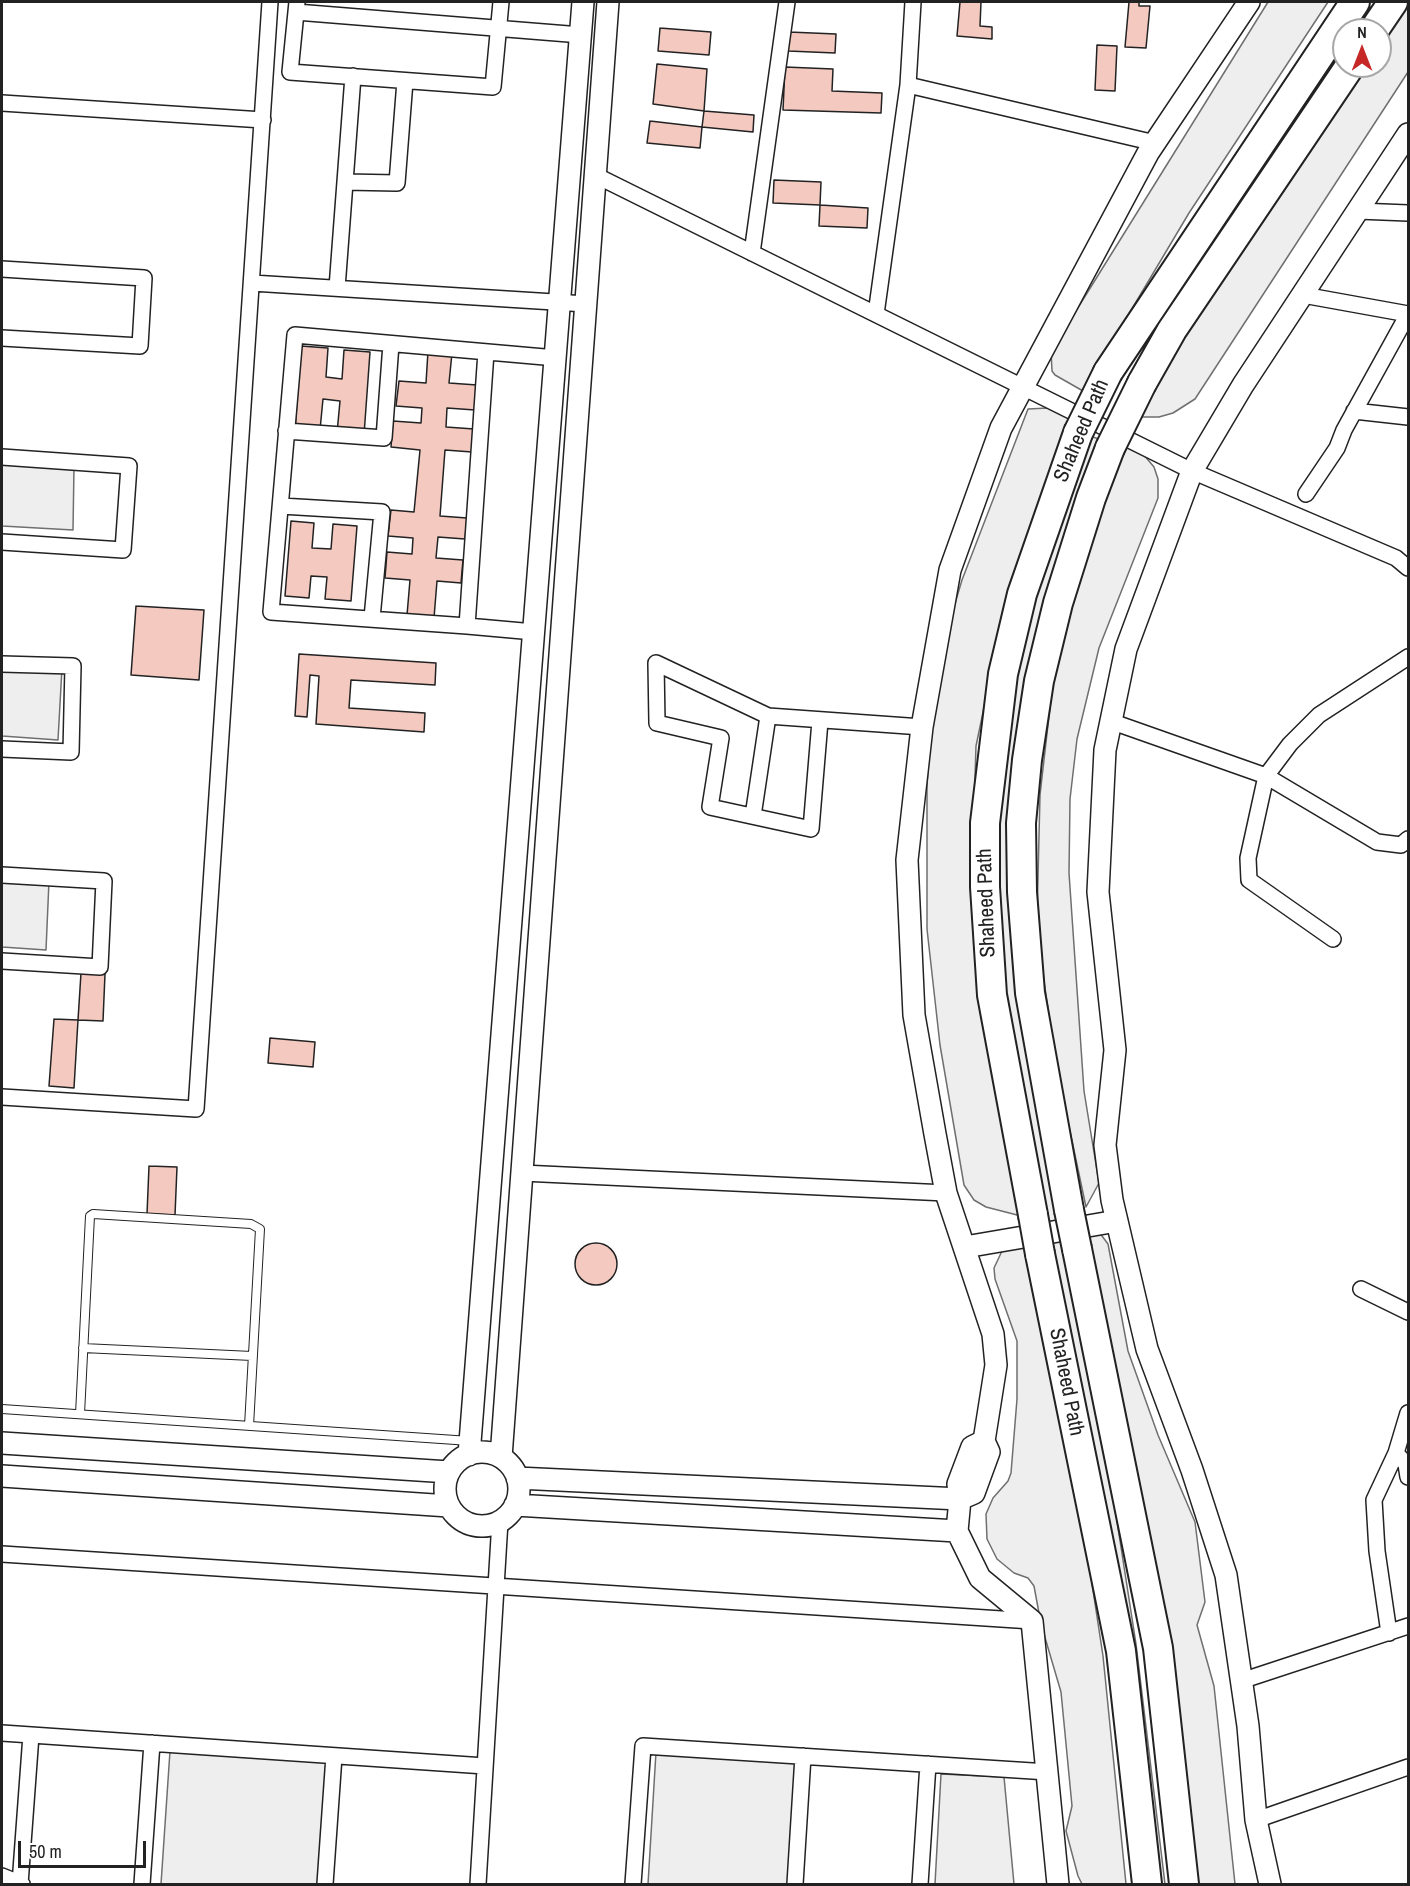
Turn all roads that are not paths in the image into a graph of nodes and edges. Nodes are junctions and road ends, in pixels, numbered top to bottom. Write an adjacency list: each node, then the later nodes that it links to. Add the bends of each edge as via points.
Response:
1 (270, 2): 19 (street)
2 (501, 2): 12 (street)
3 (584, 2): 13 (street)
4 (608, 2): 22 (street)
5 (787, 2): 26 (street)
6 (913, 2): 17 (street)
7 (1249, 2): 21 (street)
8 (1354, 2): 115 (highway, Shaheed Path, bridge, via 1108,372 1078,433 1022,594 1003,674 985,823 992,995 1121,1652)
9 (1393, 2): 11 (highway)
10 (296, 7): 12 (street); 14 (street, via 290,72)
11 (1382, 18)
12 (498, 27): 13 (street); 16 (street, via 493,87)
13 (581, 34): 31 (street)
14 (353, 76): 16 (street); 23 (street)
15 (1342, 78): 116 (highway, Shaheed Path, bridge, via 1172,330 1110,448 1058,603 1039,681 1027,760 1022,892 1030,993 1069,1210 1158,1648)
16 (405, 81): 23 (street, via 397,183)
17 (908, 86): 21 (street); 33 (street)
18 (2, 103): 19 (street)
19 (263, 120): 28 (street)
20 (1408, 134): 24 (street)
21 (1155, 142): 38 (street)
22 (595, 176): 26 (street); 32 (street)
23 (345, 182): 29 (street)
24 (1358, 211): 25 (street); 30 (street)
25 (1408, 213)
26 (752, 253): 33 (street)
27 (2, 270): 34 (street, via 144,278 140,346)
28 (252, 283): 29 (street); 64 (street, via 196,1109)
29 (337, 288): 31 (street)
30 (1303, 295): 39 (street, via 1408,314); 43 (street)
31 (560, 302): 32 (street); 37 (street)
32 (586, 304): 65 (street)
33 (876, 314): 38 (street)
34 (2, 338)
35 (391, 344): 36 (street); 41 (street, via 384,438); 41 (street, via 295,335)
36 (486, 352): 37 (street); 49 (street)
37 (556, 358): 50 (street)
38 (1023, 387): 43 (street); 56 (street, via 1001,428 950,570)
39 (1354, 411): 40 (street); 44 (street, via 1337,448)
40 (1408, 417)
41 (286, 431): 45 (street)
42 (2, 458): 46 (street, via 129,466 123,550)
43 (1192, 471): 47 (street, via 1396,558); 55 (street, via 1126,649)
44 (1306, 494)
45 (281, 506): 48 (street, via 382,512); 48 (street, via 271,612)
46 (2, 542)
47 (1408, 568)
48 (372, 618): 49 (street)
49 (466, 626): 50 (street)
50 (534, 632): 78 (street)
51 (1408, 657): 58 (street, via 1319,715)
52 (2, 664): 57 (street, via 73,666 71,752)
53 (768, 716): 54 (street); 59 (street); 59 (street, via 656,663 657,723 721,738 710,807)
54 (820, 721): 56 (street); 59 (street, via 811,829)
55 (1110, 721): 58 (street); 67 (street, via 1098,892 1115,1050 1105,1145)
56 (922, 727): 66 (street, via 907,860 914,1015)
57 (2, 749)
58 (1266, 776): 60 (street, via 1364,837 1401,845); 62 (street, via 1248,858 1249,880)
59 (753, 816)
60 (1408, 839)
61 (2, 875): 63 (street, via 105,881 100,967)
62 (1333, 939)
63 (2, 961)
64 (2, 1097)
65 (522, 1173): 66 (street); 80 (street)
66 (946, 1193): 68 (street)
67 (1117, 1221): 68 (street); 95 (street, via 1147,1349 1226,1575)
68 (965, 1247): 85 (street, via 993,1334 996,1365 984,1441 972,1447 958,1484)
69 (1361, 1289): 70 (street)
70 (1408, 1312)
71 (83, 1348): 72 (lane); 72 (lane, via 89,1220 93,1214 251,1224 260,1229); 75 (lane)
72 (252, 1356): 76 (lane)
73 (2, 1409): 75 (lane)
74 (1408, 1413): 79 (street)
75 (80, 1414): 76 (lane)
76 (249, 1426): 78 (lane)
77 (2, 1443): 81 (street)
78 (470, 1448): 80 (street); 81 (street)
79 (1396, 1453): 83 (street, via 1406,1464); 94 (street, via 1374,1500)
80 (501, 1457): 84 (street)
81 (449, 1472): 87 (street, via 445,1494)
82 (2, 1476): 87 (street)
83 (1408, 1477)
84 (517, 1478): 85 (street); 86 (street)
85 (960, 1499): 89 (street)
86 (515, 1505): 88 (street); 89 (street)
87 (449, 1506): 88 (street, via 471,1524)
88 (500, 1521): 91 (street)
89 (957, 1531): 92 (street, via 980,1578)
90 (2, 1554): 91 (street)
91 (496, 1586): 92 (street); 102 (street)
92 (1032, 1621): 104 (street)
93 (1408, 1626): 94 (street)
94 (1389, 1633): 95 (street)
95 (1241, 1681): 105 (street)
96 (2, 1733): 97 (street)
97 (31, 1735): 98 (street); 107 (street)
98 (152, 1743): 99 (street); 108 (street)
99 (334, 1756): 102 (street); 109 (street)
100 (803, 1756): 101 (street); 111 (street, via 643,1746); 112 (street)
101 (928, 1764): 104 (street); 113 (street)
102 (485, 1766): 110 (street)
103 (1408, 1767): 105 (street)
104 (1048, 1772): 114 (street)
105 (1256, 1820): 117 (street)
106 (2, 1876): 107 (street)
107 (21, 1884)
108 (142, 1884)
109 (325, 1884)
110 (478, 1884)
111 (633, 1884)
112 (795, 1884)
113 (920, 1884)
114 (1058, 1884)
115 (1146, 1884)
116 (1184, 1884)
117 (1270, 1884)

